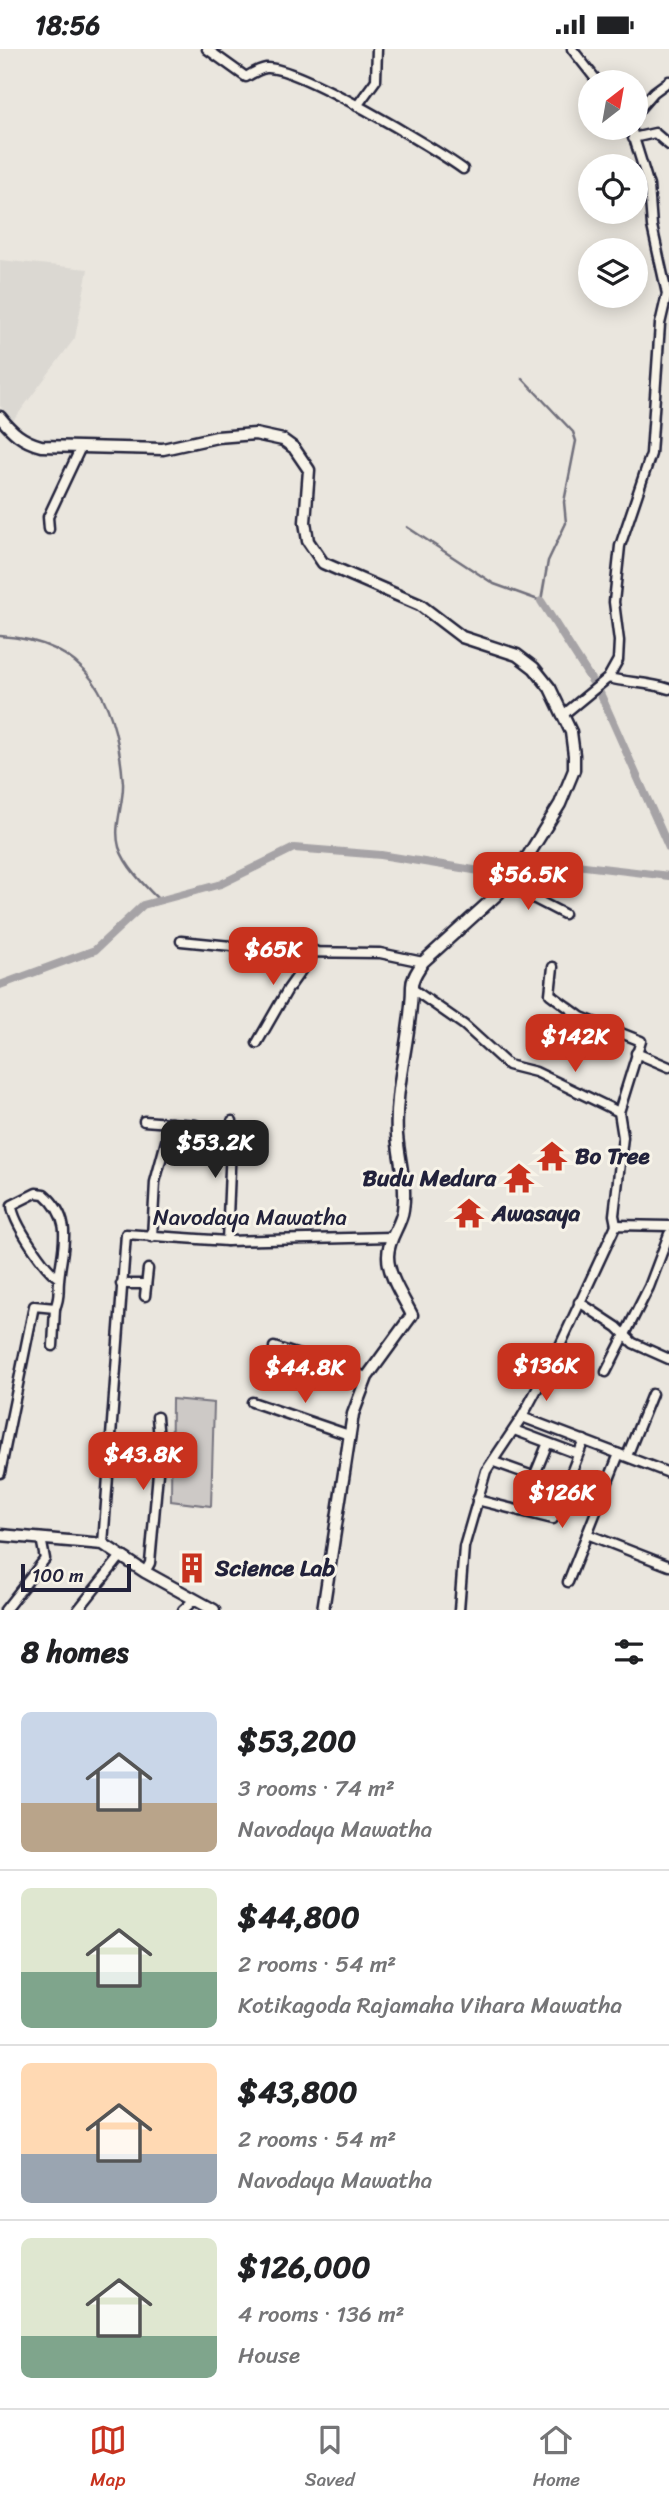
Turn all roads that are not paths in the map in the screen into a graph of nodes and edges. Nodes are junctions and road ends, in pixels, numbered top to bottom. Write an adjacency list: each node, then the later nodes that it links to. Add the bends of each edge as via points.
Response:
1 (207, 49): 7 (street, via 246,77 266,68 291,74)
2 (377, 49): 7 (street, via 376,80)
3 (572, 49): 4 (street)
4 (589, 70)
5 (669, 81): 6 (street)
6 (648, 101)
7 (357, 106): 11 (street)
8 (648, 135): 10 (street, via 655,133)
9 (634, 140): 12 (street, via 649,186 652,226)
10 (669, 145)
11 (463, 169)
12 (668, 293): 16 (street, via 660,324 651,454 620,546 614,602 618,660)
13 (0, 417): 14 (street, via 26,442)
14 (80, 449): 15 (street, via 48,517); 18 (street, via 163,449 255,434 283,440 309,470 305,522 308,541 323,563 419,605 462,637 517,655 550,688)
15 (49, 529)
16 (608, 678): 17 (street); 18 (street)
17 (669, 689)
18 (563, 715): 19 (street, via 571,732 574,771 560,804)
19 (506, 884): 20 (street); 23 (street)
20 (564, 914)
21 (181, 941): 22 (street)
22 (315, 951): 23 (street, via 380,953); 26 (street)
23 (423, 962): 25 (street)
24 (553, 967): 27 (street, via 550,994 581,1017 641,1041)
25 (414, 989): 29 (street, via 508,1065 536,1072); 38 (street, via 397,1134 404,1179 403,1213)
26 (257, 1042)
27 (636, 1053): 28 (street); 29 (street)
28 (669, 1066)
29 (619, 1112): 34 (street, via 623,1137)
30 (145, 1121): 32 (street)
31 (232, 1121): 39 (street)
32 (171, 1123): 33 (street); 37 (street, via 155,1182)
33 (196, 1125)
34 (615, 1224): 35 (street); 45 (street)
35 (669, 1226)
36 (669, 1234): 47 (street)
37 (152, 1237): 39 (street, Navodaya Mawatha); 43 (street, Navodaya Mawatha, via 126,1234)
38 (391, 1237): 39 (street, Navodaya Mawatha); 52 (street, via 390,1272 412,1315)
39 (227, 1241)
40 (148, 1269): 42 (street)
41 (59, 1279): 41 (street, via 66,1234 50,1200 36,1193 18,1200 12,1211); 46 (street, via 60,1300)
42 (146, 1284): 43 (street); 44 (street)
43 (121, 1285): 72 (street, Navodaya Mawatha)
44 (145, 1296)
45 (579, 1303): 47 (street); 56 (street)
46 (55, 1308): 48 (street); 65 (street, via 34,1306)
47 (626, 1335): 50 (street, via 633,1343); 51 (street)
48 (53, 1346)
49 (274, 1347): 52 (street)
50 (668, 1357)
51 (606, 1373)
52 (367, 1377): 58 (street)
53 (652, 1394): 62 (street)
54 (252, 1402): 58 (street)
55 (157, 1417): 75 (street, via 159,1479 150,1563)
56 (522, 1417): 57 (street); 59 (street)
57 (514, 1430): 60 (street); 63 (street)
58 (349, 1435): 82 (street)
59 (584, 1440): 61 (street); 62 (street)
60 (547, 1445): 61 (street); 66 (street)
61 (578, 1454): 68 (street, via 553,1519)
62 (623, 1455): 64 (street); 69 (street)
63 (495, 1462): 66 (street); 67 (street, via 486,1471)
64 (669, 1472)
65 (0, 1473)
66 (533, 1476): 68 (street)
67 (477, 1500): 68 (street); 83 (street, via 464,1547)
68 (520, 1511)
69 (587, 1534): 74 (street); 76 (street)
70 (0, 1535): 71 (street)
71 (41, 1538): 72 (street); 78 (street, via 45,1559)
72 (103, 1544): 73 (street)
73 (121, 1556): 75 (street); 79 (street)
74 (669, 1566)
75 (145, 1572): 77 (street)
76 (568, 1582)
77 (194, 1600): 80 (street); 81 (street)
78 (5, 1610)
79 (78, 1610)
80 (183, 1610)
81 (214, 1610)
82 (323, 1610)
83 (459, 1610)

